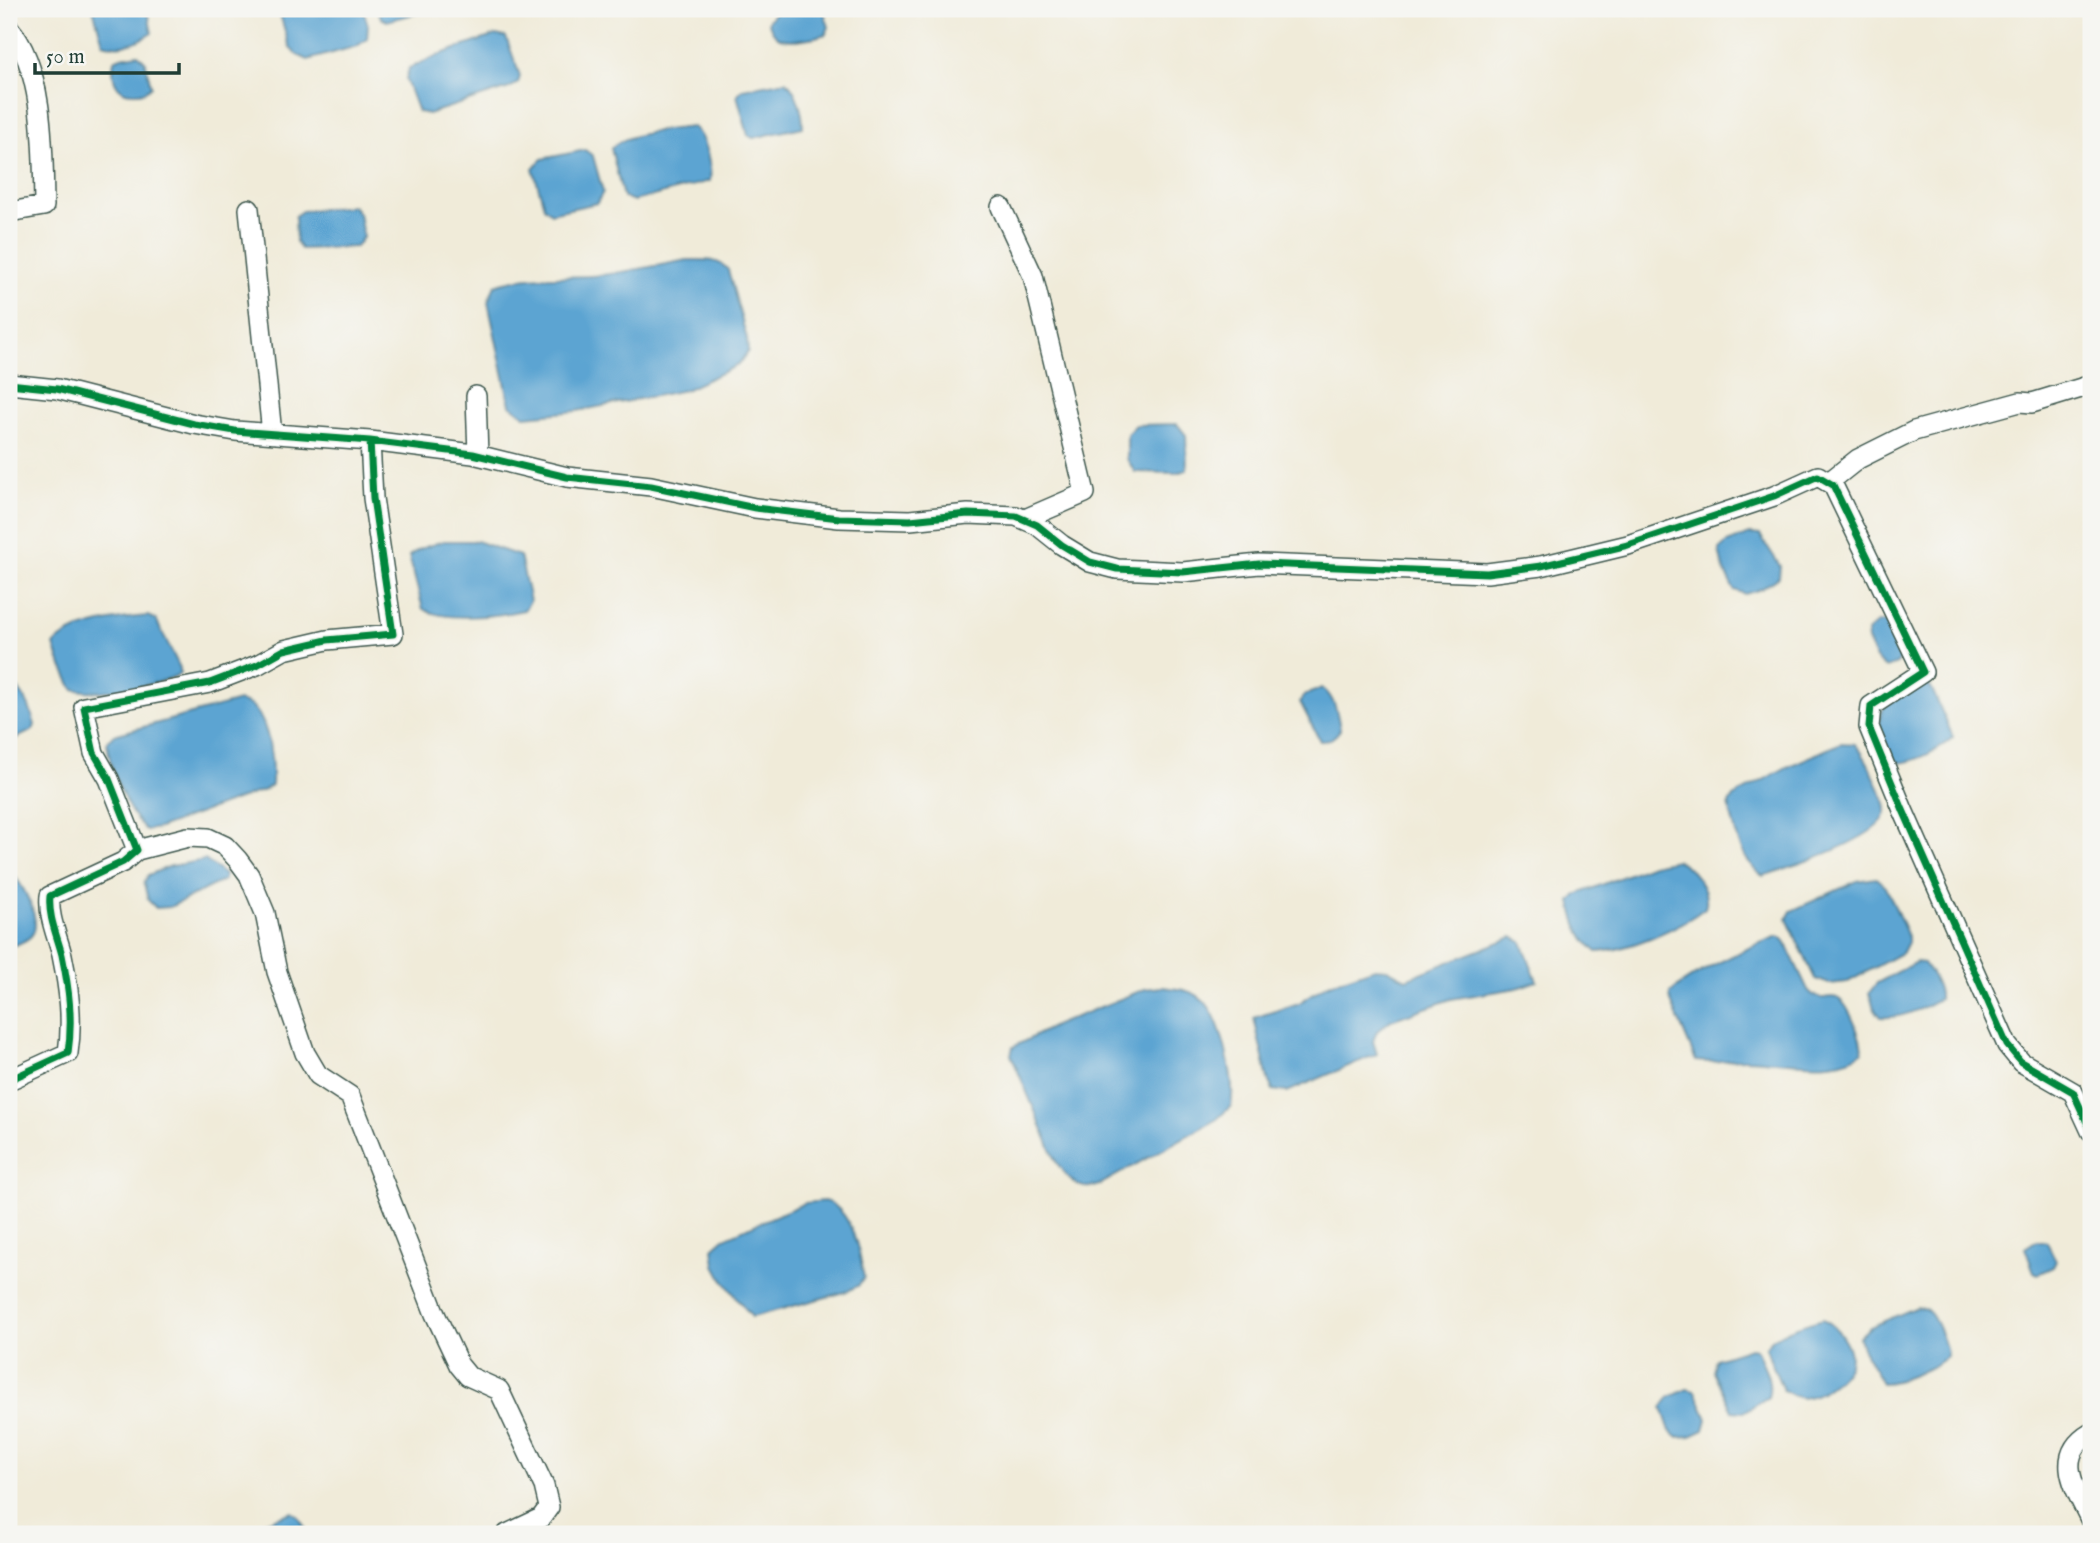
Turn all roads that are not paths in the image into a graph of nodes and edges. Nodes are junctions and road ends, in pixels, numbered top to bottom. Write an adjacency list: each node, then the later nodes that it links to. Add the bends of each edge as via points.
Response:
1 (9, 28): 4 (street, via 32,74 43,128 44,206)
2 (1001, 206): 12 (street, via 1033,276 1086,494)
3 (249, 209): 8 (street)
4 (9, 212)
5 (9, 384): 8 (street, via 58,389 194,424)
6 (2091, 385): 11 (street, via 1913,431 1858,459)
7 (476, 396): 10 (street)
8 (272, 434): 9 (street)
9 (370, 441): 10 (street); 13 (street, via 373,498 393,634 327,640 284,650 210,683 83,707 94,753 110,779)
10 (478, 455): 12 (street, via 566,477 651,486 755,508 850,518 910,520 968,514)
11 (1829, 482): 12 (street, via 1818,476 1774,496 1628,545 1541,566 1487,573 1259,564 1183,572 1117,569 1090,562); 15 (street, via 1923,672 1871,706 1869,727 2007,1045 2021,1062 2073,1092)
12 (1025, 519)
13 (137, 850): 14 (street, via 122,862 50,896 48,911 71,1005 68,1053); 18 (street, via 188,837 208,838 225,846 249,874 265,913 277,972 305,1053 318,1075 350,1096 459,1365 468,1376 499,1390 544,1486 546,1514)
14 (9, 1080)
15 (2091, 1131)
16 (2091, 1433): 17 (street, via 2075,1444 2069,1468)
17 (2091, 1521)
18 (507, 1534)

